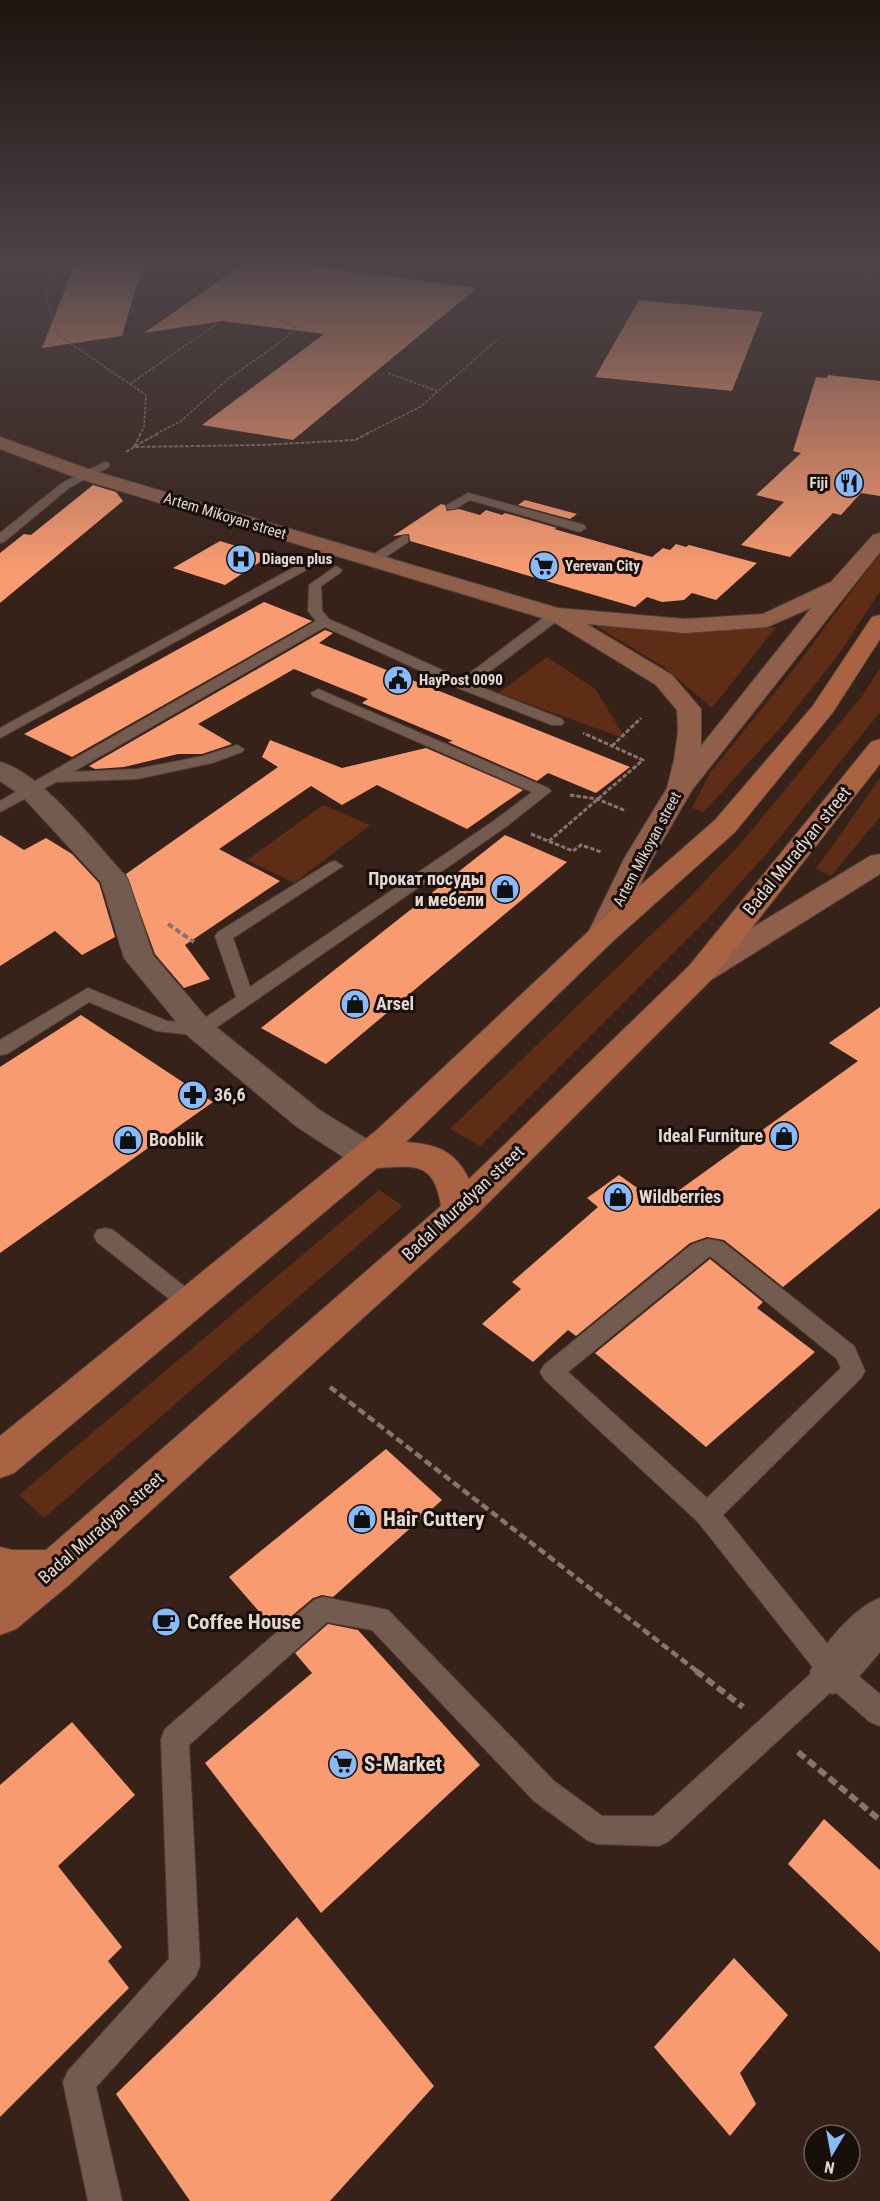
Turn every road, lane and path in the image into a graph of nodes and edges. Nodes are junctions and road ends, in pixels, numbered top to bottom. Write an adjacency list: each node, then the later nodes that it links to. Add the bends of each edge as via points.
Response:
1 (105, 367): 6 (path)
2 (155, 367): 6 (path)
3 (245, 367): 9 (path, via 181,421)
4 (466, 367): 7 (path)
5 (388, 373): 7 (path)
6 (130, 384): 9 (path, via 146,395 144,428)
7 (438, 391): 9 (path, via 420,407 355,440)
8 (0, 443): 11 (main road, Artem Mikoyan street)
9 (134, 447): 10 (path)
10 (105, 465): 11 (lane)
11 (84, 474): 15 (lane); 17 (main road, Artem Mikoyan street)
12 (451, 507): 13 (lane, via 468,496)
13 (580, 528)
14 (880, 538): 20 (main road, Artem Mikoyan street)
15 (0, 539)
16 (404, 539): 18 (lane)
17 (335, 549): 18 (main road, Artem Mikoyan street); 28 (lane)
18 (373, 560): 21 (main road, Artem Mikoyan street)
19 (336, 570): 22 (lane, via 315,585 315,611)
20 (839, 587): 21 (main road, Artem Mikoyan street, via 767,620 684,626); 34 (main road)
21 (556, 615): 24 (lane); 34 (main road, Artem Mikoyan street, via 664,680 689,710 688,751)
22 (324, 622): 24 (lane); 33 (lane)
23 (880, 622): 44 (main road, via 821,712 725,826)
24 (463, 685): 27 (lane)
25 (318, 693): 35 (lane)
26 (641, 718): 29 (path)
27 (558, 722): 29 (path)
28 (0, 734)
29 (612, 746): 36 (path, via 643,760)
30 (880, 747): 45 (main road, Badal Muradyan street)
31 (237, 750): 33 (lane, via 137,774)
32 (0, 770): 33 (street)
33 (42, 784): 37 (lane); 47 (street, via 114,880 138,958)
34 (680, 788): 44 (main road, Artem Mikoyan street, via 638,859)
35 (543, 791): 36 (path); 39 (lane)
36 (597, 799): 38 (path); 40 (path)
37 (0, 807)
38 (627, 811)
39 (501, 823): 40 (path); 46 (lane)
40 (549, 841): 41 (path, via 573,851 581,845)
41 (601, 852)
42 (880, 862): 45 (main road)
43 (335, 866): 46 (lane, via 224,936)
44 (602, 935): 49 (main road)
45 (700, 973): 50 (main road, Badal Muradyan street)
46 (245, 998): 47 (lane)
47 (200, 1030): 48 (lane, via 164,1027 88,994); 49 (street, via 309,1119)
48 (0, 1049)
49 (368, 1156): 50 (main road, via 421,1156 438,1162 450,1175); 52 (main road)
50 (459, 1210): 57 (main road, Badal Muradyan street)
51 (105, 1236): 52 (lane)
52 (190, 1303): 54 (main road)
53 (330, 1387): 62 (path)
54 (0, 1461)
55 (707, 1514): 55 (lane, via 552,1372 708,1247 715,1248 846,1353 853,1371); 60 (lane)
56 (0, 1567): 57 (main road)
57 (55, 1570): 58 (main road, Badal Muradyan street)
58 (0, 1614)
59 (880, 1619): 60 (street)
60 (833, 1672): 61 (lane); 62 (lane)
61 (880, 1712)
62 (772, 1730): 63 (path); 64 (lane, via 659,1831 597,1830 544,1791 379,1619 323,1609 175,1739 185,1965 79,2082)
63 (880, 1820)
64 (105, 2201)

